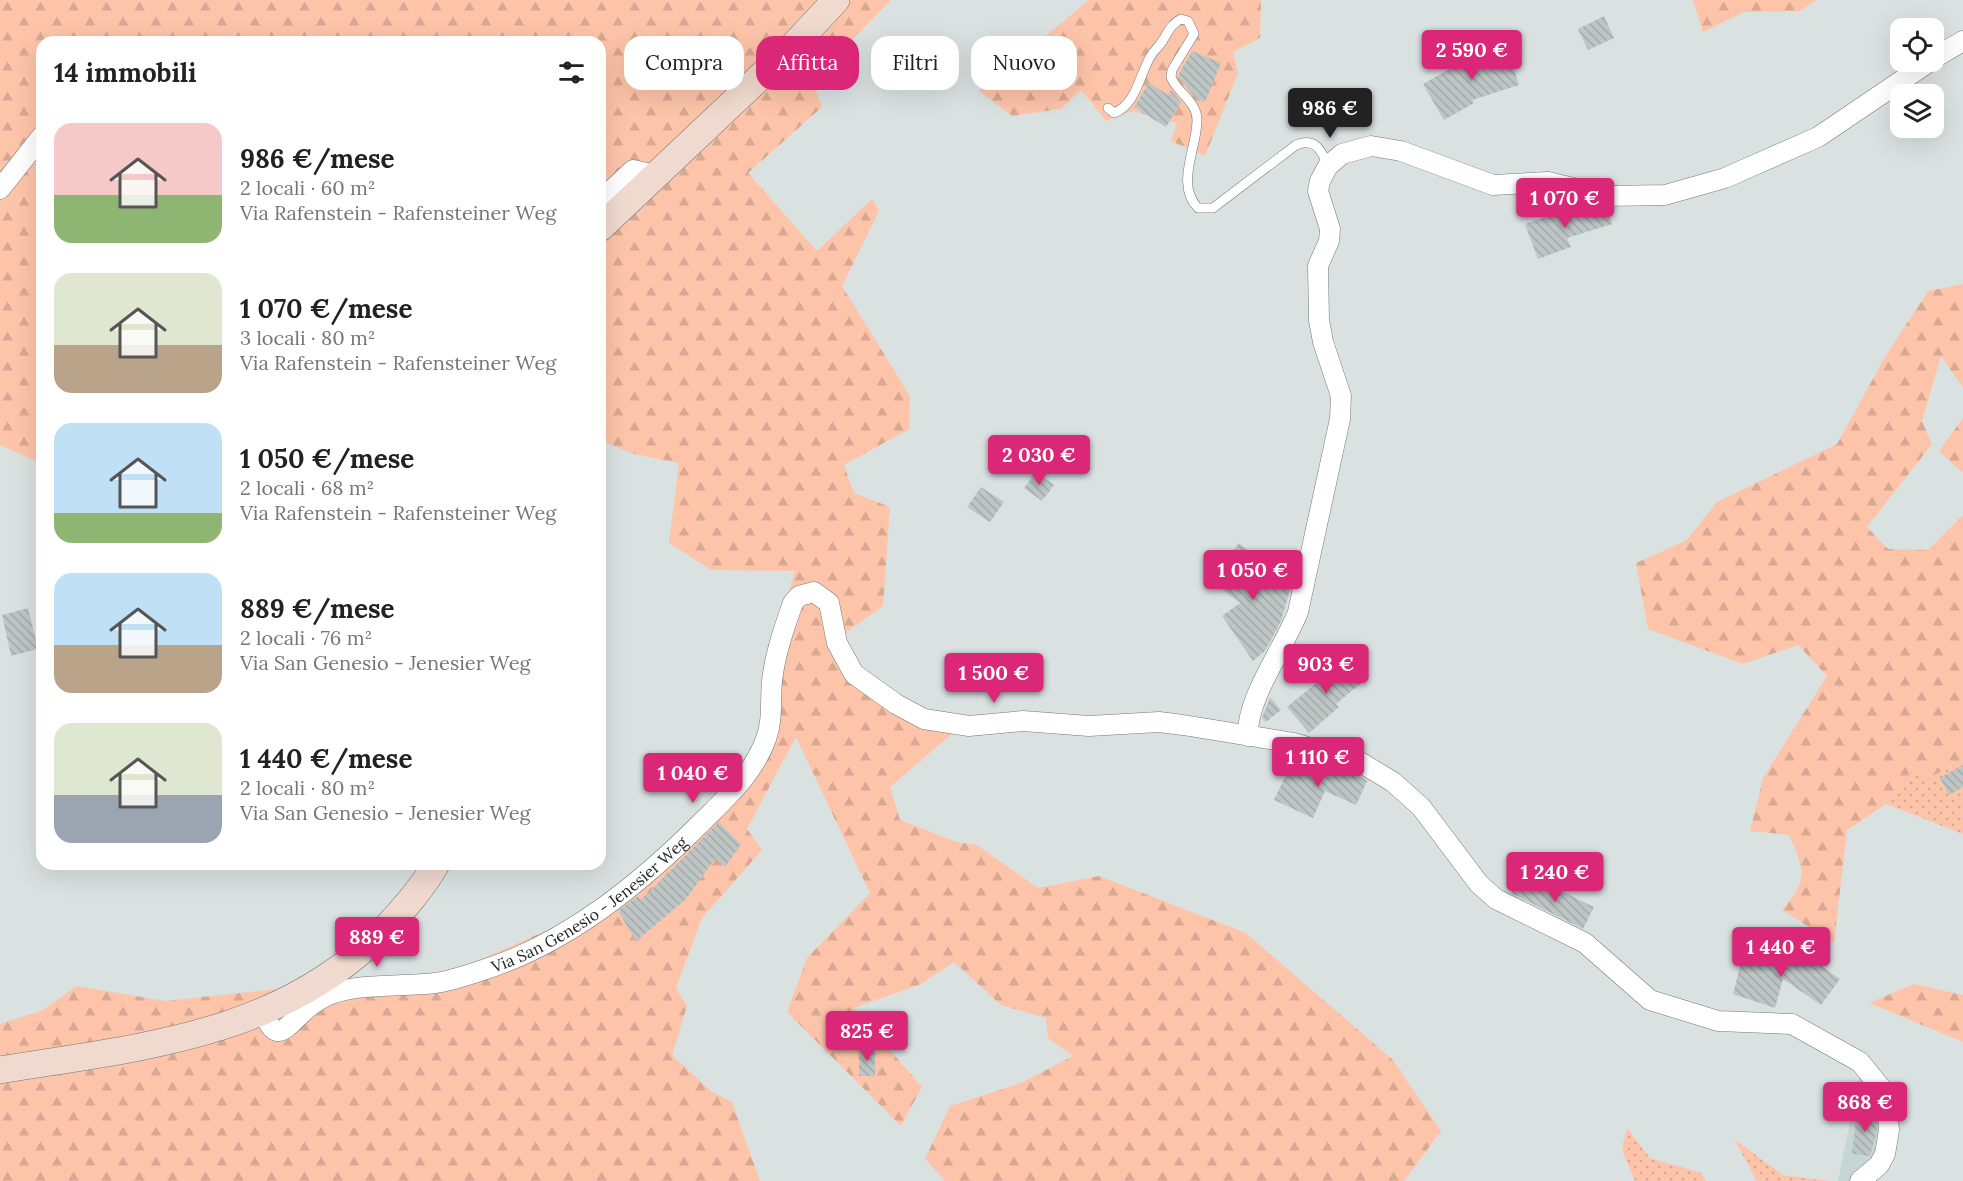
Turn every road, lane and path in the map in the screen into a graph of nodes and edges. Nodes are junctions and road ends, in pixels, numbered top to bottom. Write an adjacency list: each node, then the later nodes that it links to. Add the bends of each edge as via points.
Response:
1 (836, 0): 8 (main road)
2 (1963, 41): 3 (street)
3 (1944, 52)
4 (1914, 72): 7 (street, via 1818,137 1725,178 1665,195 1606,196 1548,182 1493,185 1401,152 1371,146 1342,154)
5 (1108, 108): 7 (lane, via 1114,113 1122,110 1150,56 1174,22 1188,21 1194,34 1171,77 1191,102 1197,119 1187,184 1189,200 1198,208 1213,208 1304,141 1317,145)
6 (36, 144): 9 (street)
7 (1328, 166): 12 (street, via 1318,190 1330,229 1318,266 1319,320 1341,396 1340,419 1298,612 1287,641 1262,684 1248,721)
8 (656, 175): 10 (street, via 633,170); 11 (main road)
9 (0, 189)
10 (606, 195)
11 (606, 222)
12 (1248, 736): 14 (street, Via San Genesio - Jenesier Weg, via 1159,723 1089,726 1023,721 969,726 924,718 896,704 854,674 837,644 829,603 814,592 807,592 799,596 790,610 771,684 773,712 766,739 747,777 665,859 611,902 564,933 485,969 436,983 340,991 308,1008 289,1028 280,1031 273,1030); 16 (street, Via San Genesio - Jenesier Weg, via 1294,743 1360,762 1393,782 1421,807 1479,884 1496,900 1585,943 1650,1000 1718,1021 1792,1024 1860,1062 1881,1088 1889,1130 1879,1165)
13 (432, 870): 14 (main road, via 397,917 366,948 332,975)
14 (264, 1013): 15 (main road, via 165,1043)
15 (0, 1070)
16 (1860, 1181)

